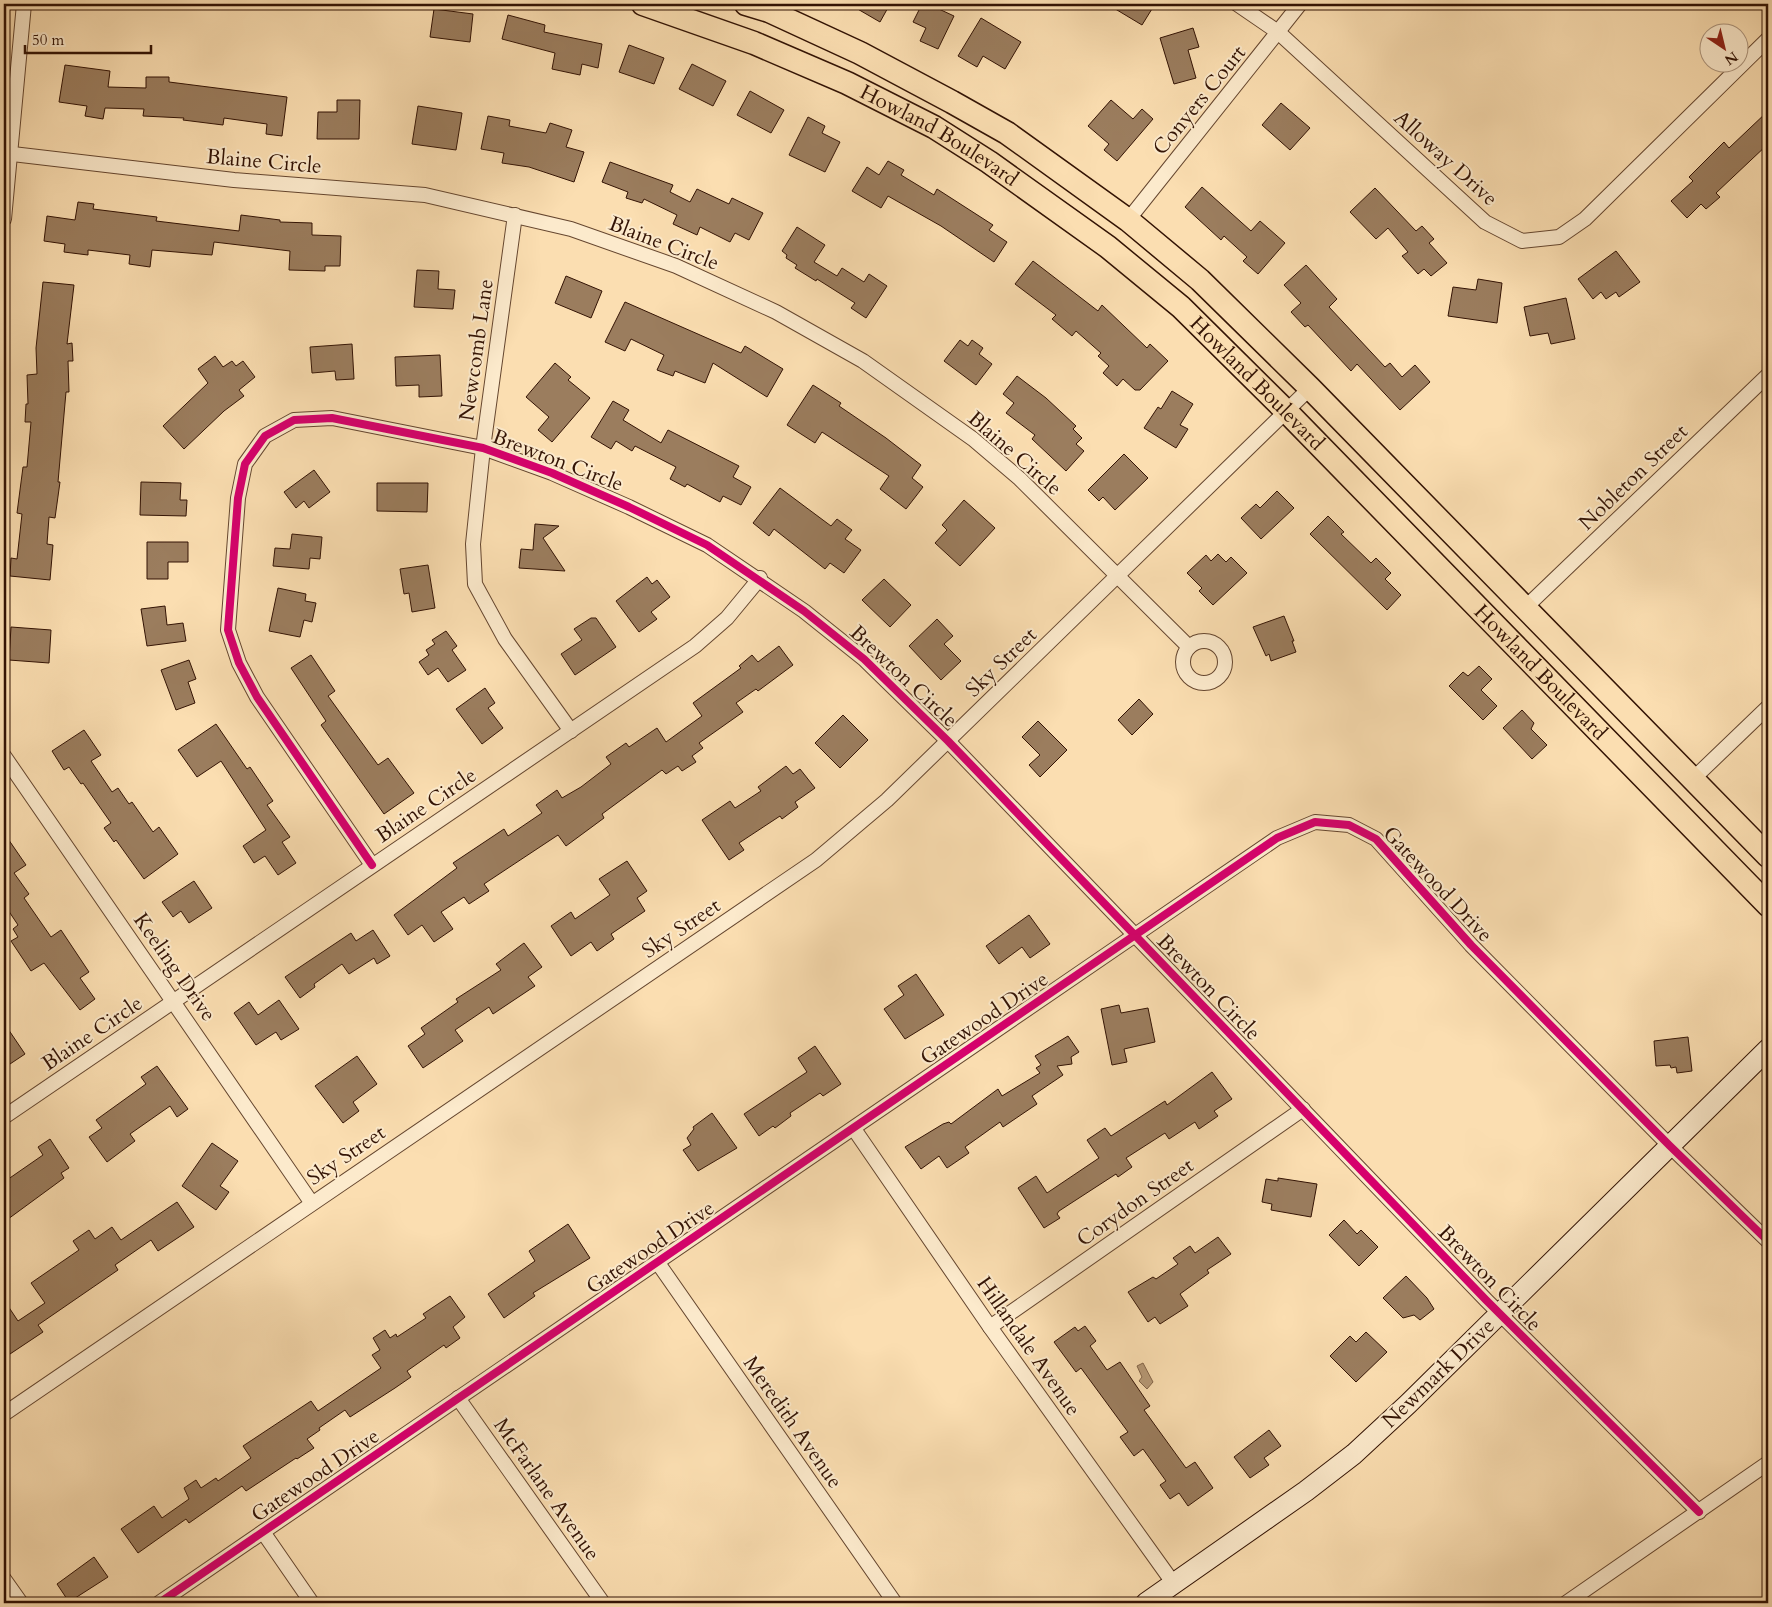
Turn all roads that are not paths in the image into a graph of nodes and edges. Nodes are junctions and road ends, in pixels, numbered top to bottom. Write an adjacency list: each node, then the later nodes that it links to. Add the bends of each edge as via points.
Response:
1 (24, 4): 9 (street)
2 (643, 4): 15 (main road, Howland Boulevard, via 754,44 847,83 934,127 1108,247 1182,307)
3 (746, 4): 6 (main road, Howland Boulevard)
4 (1237, 4): 7 (street, Alloway Drive)
5 (1300, 4): 7 (street, Conyers Court)
6 (770, 8): 12 (main road, Howland Boulevard, via 860,53 1006,134)
7 (1278, 32): 8 (street, Alloway Drive, via 1485,222 1522,240 1559,238 1585,219); 12 (street, Conyers Court)
8 (1768, 40)
9 (7, 153): 10 (street, Blaine Circle, via 234,180 424,195); 11 (street)
10 (515, 215): 16 (street, Newcomb Lane); 17 (street, Blaine Circle, via 571,229 676,266 776,312 863,361 973,439 1020,479)
11 (4, 219)
12 (1128, 220): 14 (main road, Howland Boulevard, via 1200,280)
13 (1768, 375): 19 (street, Nobleton Street)
14 (1310, 388): 15 (street, Sky Street); 19 (main road, Howland Boulevard)
15 (1286, 411): 17 (street, Sky Street); 28 (main road, Howland Boulevard)
16 (483, 448): 18 (street, Brewton Circle, via 552,473 629,507 707,545); 22 (street, Newcomb Lane, via 473,544 475,584 505,639); 27 (street, Brewton Circle, via 332,418 294,420 265,436 245,464 238,498 228,630 239,663 257,697)
17 (1118, 577): 20 (street, Blaine Circle); 23 (street, Sky Street)
18 (760, 578): 22 (street, Blaine Circle, via 727,618 695,646); 23 (street, Brewton Circle, via 864,659)
19 (1526, 607): 25 (main road, Howland Boulevard)
20 (1189, 647)
21 (1768, 707): 25 (street)
22 (571, 731): 27 (street, Blaine Circle)
23 (948, 741): 29 (street, Brewton Circle); 36 (street, Sky Street, via 887,800 816,860)
24 (4, 756): 30 (street, Keeling Drive)
25 (1693, 779): 26 (main road, Howland Boulevard)
26 (1768, 856)
27 (372, 866): 30 (street, Blaine Circle)
28 (1768, 905)
29 (1135, 935): 32 (street, Brewton Circle); 34 (street, Gatewood Drive); 35 (street, Gatewood Drive, via 1277,838 1315,822 1349,825 1376,839 1471,944)
30 (174, 1001): 33 (street, Blaine Circle); 36 (street, Keeling Drive)
31 (1768, 1049): 35 (street, Newmark Drive)
32 (1303, 1109): 39 (street, Brewton Circle); 40 (street, Corydon Street)
33 (4, 1117)
34 (854, 1128): 38 (street, Gatewood Drive); 40 (street, Hillandale Avenue)
35 (1670, 1146): 37 (street, Gatewood Drive); 39 (street, Newmark Drive)
36 (311, 1202): 42 (street, Sky Street)
37 (1768, 1241)
38 (658, 1262): 41 (street, Gatewood Drive); 52 (street, Meredith Avenue)
39 (1499, 1313): 44 (street, Brewton Circle); 47 (street, Newmark Drive, via 1354,1454)
40 (990, 1327): 47 (street, Hillandale Avenue)
41 (458, 1398): 45 (street, Gatewood Drive); 51 (street, McFarlane Avenue)
42 (4, 1414)
43 (1768, 1463): 44 (street)
44 (1699, 1512): 54 (street)
45 (263, 1532): 49 (street, Gatewood Drive); 50 (street)
46 (4, 1579): 48 (street)
47 (1174, 1584): 53 (street, Newmark Drive)
48 (21, 1603)
49 (159, 1603)
50 (312, 1603)
51 (603, 1603)
52 (895, 1603)
53 (1146, 1603)
54 (1566, 1603)

